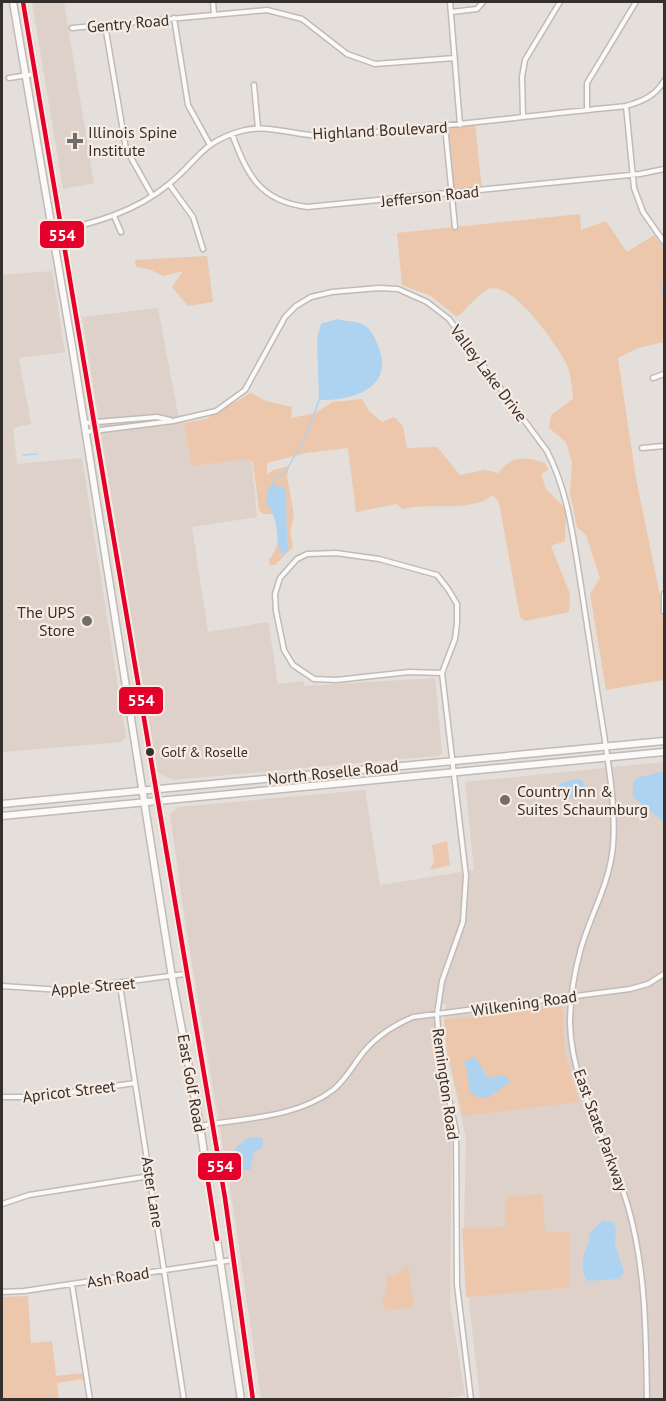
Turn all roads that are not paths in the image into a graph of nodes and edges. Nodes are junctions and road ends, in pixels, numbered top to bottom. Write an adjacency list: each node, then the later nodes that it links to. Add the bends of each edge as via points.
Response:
1 (13, 2): 15 (main road, East Golf Road)
2 (24, 2): 14 (main road, East Golf Road)
3 (213, 2): 9 (street)
4 (450, 2): 8 (street)
5 (483, 2): 8 (street, via 477,9)
6 (560, 2): 21 (street, via 525,60)
7 (636, 2): 20 (street, via 587,83)
8 (451, 12): 13 (street)
9 (214, 14): 10 (street, Gentry Road); 13 (street, Gentry Road, via 267,10 285,13 307,22 347,54 375,64)
10 (174, 18): 11 (street, Gentry Road); 26 (street, via 188,105)
11 (105, 25): 12 (street, Gentry Road); 31 (street, via 126,149)
12 (72, 28)
13 (455, 58): 22 (street)
14 (36, 74): 15 (street); 34 (main road, East Golf Road)
15 (26, 75): 16 (street); 35 (main road, East Golf Road)
16 (9, 78)
17 (664, 81): 19 (street, Highland Boulevard, via 658,92)
18 (254, 85): 24 (street)
19 (626, 106): 20 (street, Highland Boulevard); 28 (street)
20 (587, 110): 21 (street, Highland Boulevard)
21 (523, 116): 22 (street, Highland Boulevard)
22 (460, 124): 23 (street, Highland Boulevard)
23 (445, 126): 24 (street, Highland Boulevard, via 316,136); 30 (street)
24 (258, 128): 25 (street, Highland Boulevard)
25 (232, 134): 26 (street, Highland Boulevard); 30 (street, Jefferson Road, via 245,170 267,193 295,205 315,207)
26 (209, 143): 29 (street, Highland Boulevard)
27 (664, 169): 28 (street, Jefferson Road)
28 (632, 175): 30 (street, Jefferson Road); 37 (street, via 643,212)
29 (170, 184): 31 (street, Highland Boulevard); 38 (street, via 193,217)
30 (453, 193): 33 (street)
31 (152, 195): 32 (street, Highland Boulevard)
32 (114, 216): 34 (street, Highland Boulevard); 36 (street)
33 (455, 227)
34 (63, 229): 35 (street, Highland Boulevard); 41 (main road, East Golf Road)
35 (53, 232): 43 (main road, East Golf Road)
36 (121, 232)
37 (664, 242)
38 (203, 249)
39 (664, 374): 40 (street)
40 (653, 378)
41 (95, 421): 42 (street, Valley Lake Drive, via 157,417); 43 (street, Valley Lake Drive); 44 (main road, East Golf Road)
42 (173, 421): 44 (street, Valley Lake Drive); 52 (street, Valley Lake Drive, via 205,416 236,399 251,380 285,317 311,297 379,288 398,290 438,309 473,348 547,451 561,480 569,508)
43 (84, 423): 45 (main road, East Golf Road)
44 (96, 430): 45 (street, Valley Lake Drive); 57 (main road, East Golf Road)
45 (86, 432): 58 (main road, East Golf Road)
46 (664, 446): 47 (street)
47 (642, 448)
48 (664, 594): 49 (street)
49 (664, 612)
50 (442, 674): 50 (street, via 455,639 457,604 436,575 379,559 318,552 297,559 280,578 275,594 284,650 293,665 314,679 409,672); 55 (street, Remington Road)
51 (664, 741): 52 (main road, North Roselle Road)
52 (605, 746): 54 (street, Valley Lake Drive); 55 (main road, North Roselle Road)
53 (664, 752): 54 (main road, North Roselle Road)
54 (607, 758): 56 (main road, North Roselle Road); 68 (street, East State Parkway, via 613,852 603,892 580,952)
55 (452, 760): 56 (street, Remington Road); 57 (main road, North Roselle Road)
56 (453, 772): 59 (main road, North Roselle Road); 69 (street, Remington Road, via 466,900 461,932 442,981)
57 (155, 789): 58 (main road, North Roselle Road); 59 (main road, East Golf Road)
58 (142, 790): 60 (main road, East Golf Road); 61 (main road, North Roselle Road)
59 (157, 802): 60 (main road, North Roselle Road); 63 (main road, East Golf Road)
60 (145, 803): 62 (main road, North Roselle Road); 65 (main road, East Golf Road)
61 (2, 804)
62 (2, 816)
63 (185, 974): 65 (street, Apple Street); 72 (main road, East Golf Road)
64 (664, 974): 68 (street, Wilkening Road, via 642,986)
65 (172, 977): 66 (street, Apple Street); 73 (main road, East Golf Road)
66 (120, 985): 67 (street, Apple Street, via 62,990); 70 (street, Aster Lane)
67 (2, 986)
68 (572, 996): 69 (street, Wilkening Road); 86 (street, East State Parkway, via 573,1051 588,1102 624,1194 636,1244 645,1308)
69 (437, 1014): 72 (street, Wilkening Road, via 414,1017 387,1029 334,1088 318,1100 273,1114); 85 (street, Remington Road, via 440,1056 456,1132 457,1285)
70 (135, 1083): 71 (street, Apricot Street, via 38,1097); 74 (street, Aster Lane)
71 (2, 1097)
72 (212, 1124): 73 (street, Wilkening Road); 76 (main road, East Golf Road)
73 (200, 1126): 77 (main road, East Golf Road)
74 (150, 1176): 75 (street); 78 (street, Aster Lane)
75 (2, 1204)
76 (234, 1260): 77 (street, Ash Road); 84 (main road, East Golf Road)
77 (221, 1262): 78 (street, Ash Road); 83 (main road, East Golf Road)
78 (165, 1269): 79 (street, Ash Road); 82 (street, Aster Lane)
79 (72, 1284): 80 (street, Ash Road); 81 (street)
80 (2, 1292)
81 (90, 1400)
82 (184, 1400)
83 (241, 1400)
84 (253, 1400)
85 (471, 1400)
86 (647, 1400)

